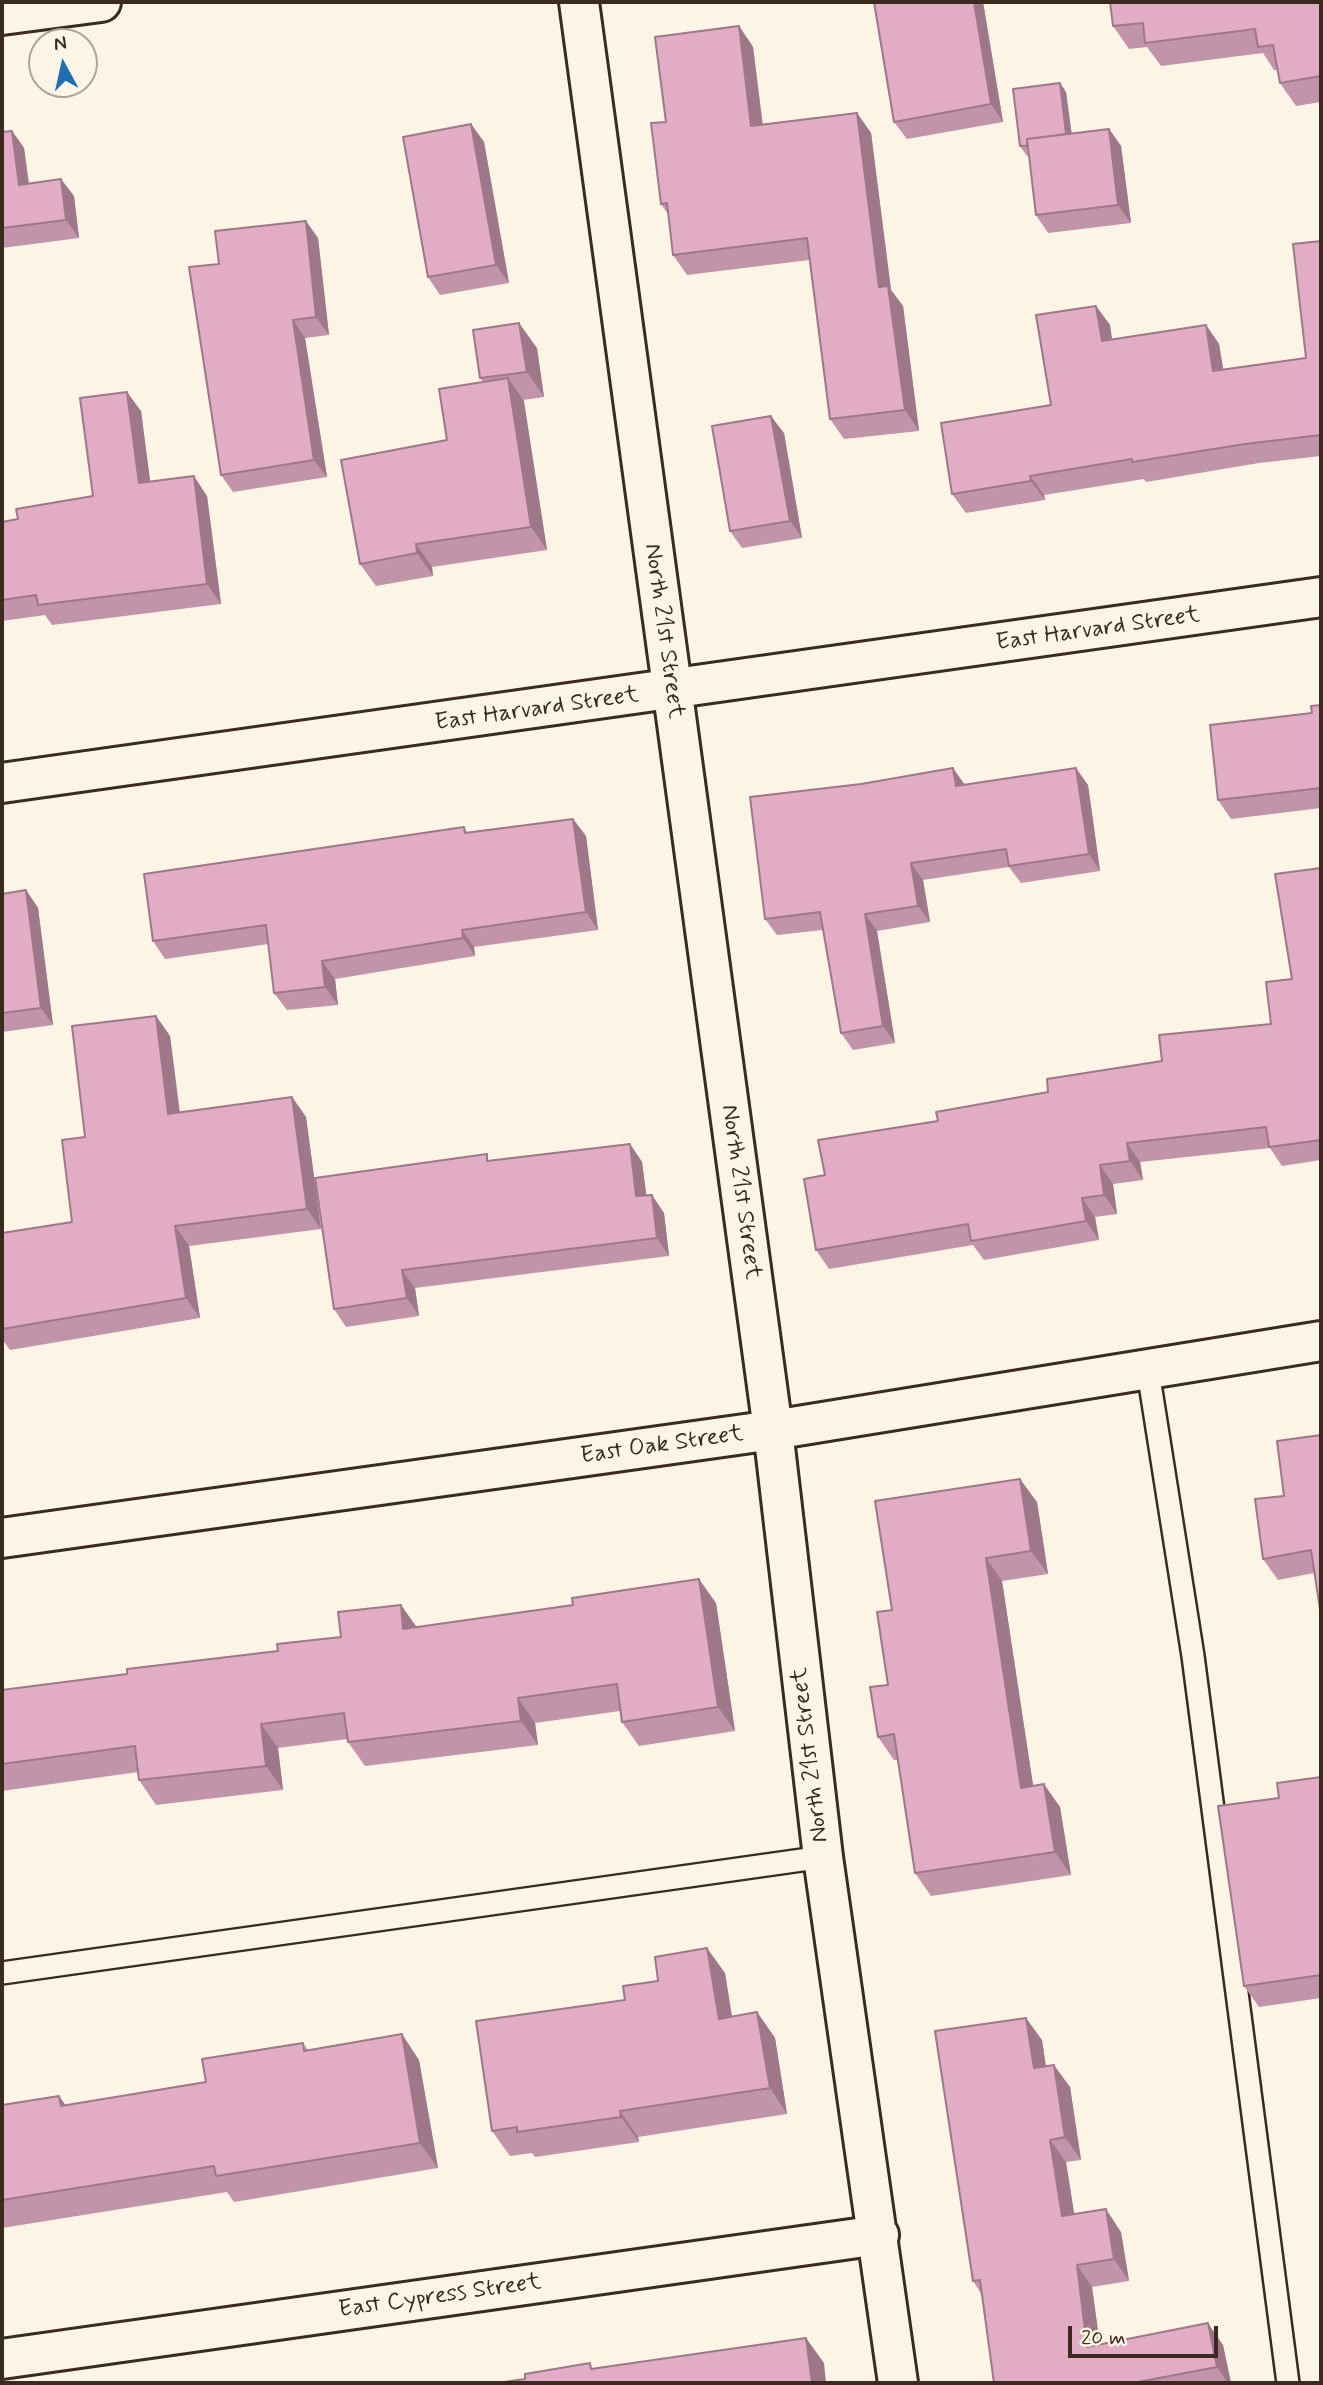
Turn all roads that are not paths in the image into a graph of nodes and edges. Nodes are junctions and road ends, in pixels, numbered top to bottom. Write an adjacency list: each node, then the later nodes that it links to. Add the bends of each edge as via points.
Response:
1 (102, 2): 3 (street)
2 (579, 2): 5 (street, North 21st Street)
3 (2, 15)
4 (1321, 597): 5 (street, East Harvard Street)
5 (671, 691): 6 (street, East Harvard Street); 9 (street, North 21st Street)
6 (2, 783)
7 (1321, 1341): 8 (street, East Oak Street)
8 (1148, 1371): 9 (street, East Oak Street); 16 (lane, via 1193,1656)
9 (773, 1430): 10 (street, East Oak Street); 11 (street, North 21st Street)
10 (2, 1538)
11 (823, 1857): 12 (lane); 13 (street, North 21st Street)
12 (2, 1973)
13 (879, 2235): 14 (street, East Cypress Street); 15 (street, North 21st Street)
14 (2, 2359)
15 (898, 2383)
16 (1288, 2383)

